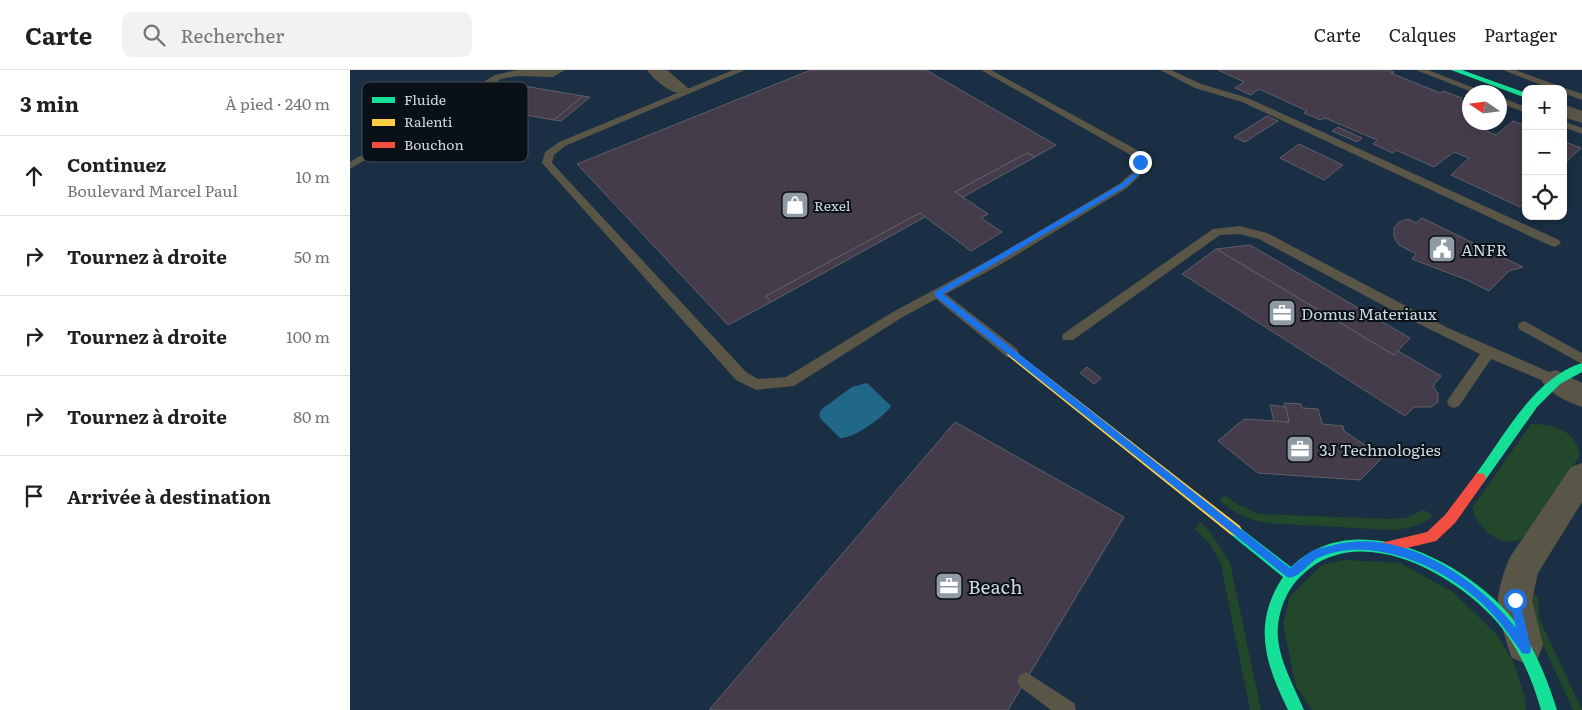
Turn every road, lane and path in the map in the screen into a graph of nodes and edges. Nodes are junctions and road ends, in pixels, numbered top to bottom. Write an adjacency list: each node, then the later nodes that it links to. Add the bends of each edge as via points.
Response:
1 (561, 70): 9 (lane, via 553,74 517,73)
2 (656, 70): 12 (street)
3 (741, 70): 12 (lane)
4 (985, 70): 25 (lane, via 1133,152 1140,162 1139,172 1123,186)
5 (1164, 70): 24 (lane, via 1198,86 1245,100)
6 (1420, 70): 11 (lane)
7 (1455, 70): 14 (street)
8 (1507, 70): 10 (lane)
9 (490, 82)
10 (1549, 85)
11 (1462, 86)
12 (683, 91): 25 (lane, via 562,144 549,154 547,163 741,376 756,384 789,382 897,315)
13 (1567, 91): 15 (lane)
14 (1522, 95)
15 (1582, 97)
16 (1507, 103): 17 (lane)
17 (1522, 108)
18 (1567, 111): 19 (street)
19 (1582, 117)
20 (1567, 125): 21 (lane)
21 (1582, 131)
22 (362, 159): 23 (lane)
23 (350, 166)
24 (1555, 243)
25 (938, 294): 28 (lane)
26 (1524, 326): 30 (lane)
27 (1068, 337): 29 (lane, via 1217,232 1240,230 1263,236)
28 (1012, 353): 37 (street)
29 (1488, 354): 32 (lane); 34 (lane)
30 (1582, 359)
31 (1582, 368): 32 (street)
32 (1556, 381): 33 (street); 36 (street, via 1533,404 1450,518 1432,537)
33 (1582, 396)
34 (1454, 402)
35 (1582, 476): 38 (street, via 1522,568 1515,600)
36 (1385, 547): 37 (street, via 1348,546 1315,555); 38 (street, via 1424,560 1462,581 1497,612)
37 (1290, 574): 41 (street, via 1275,602 1271,638 1280,678)
38 (1526, 649): 42 (street, via 1545,690)
39 (1026, 681): 40 (lane)
40 (1067, 710)
41 (1296, 710)
42 (1549, 710)

